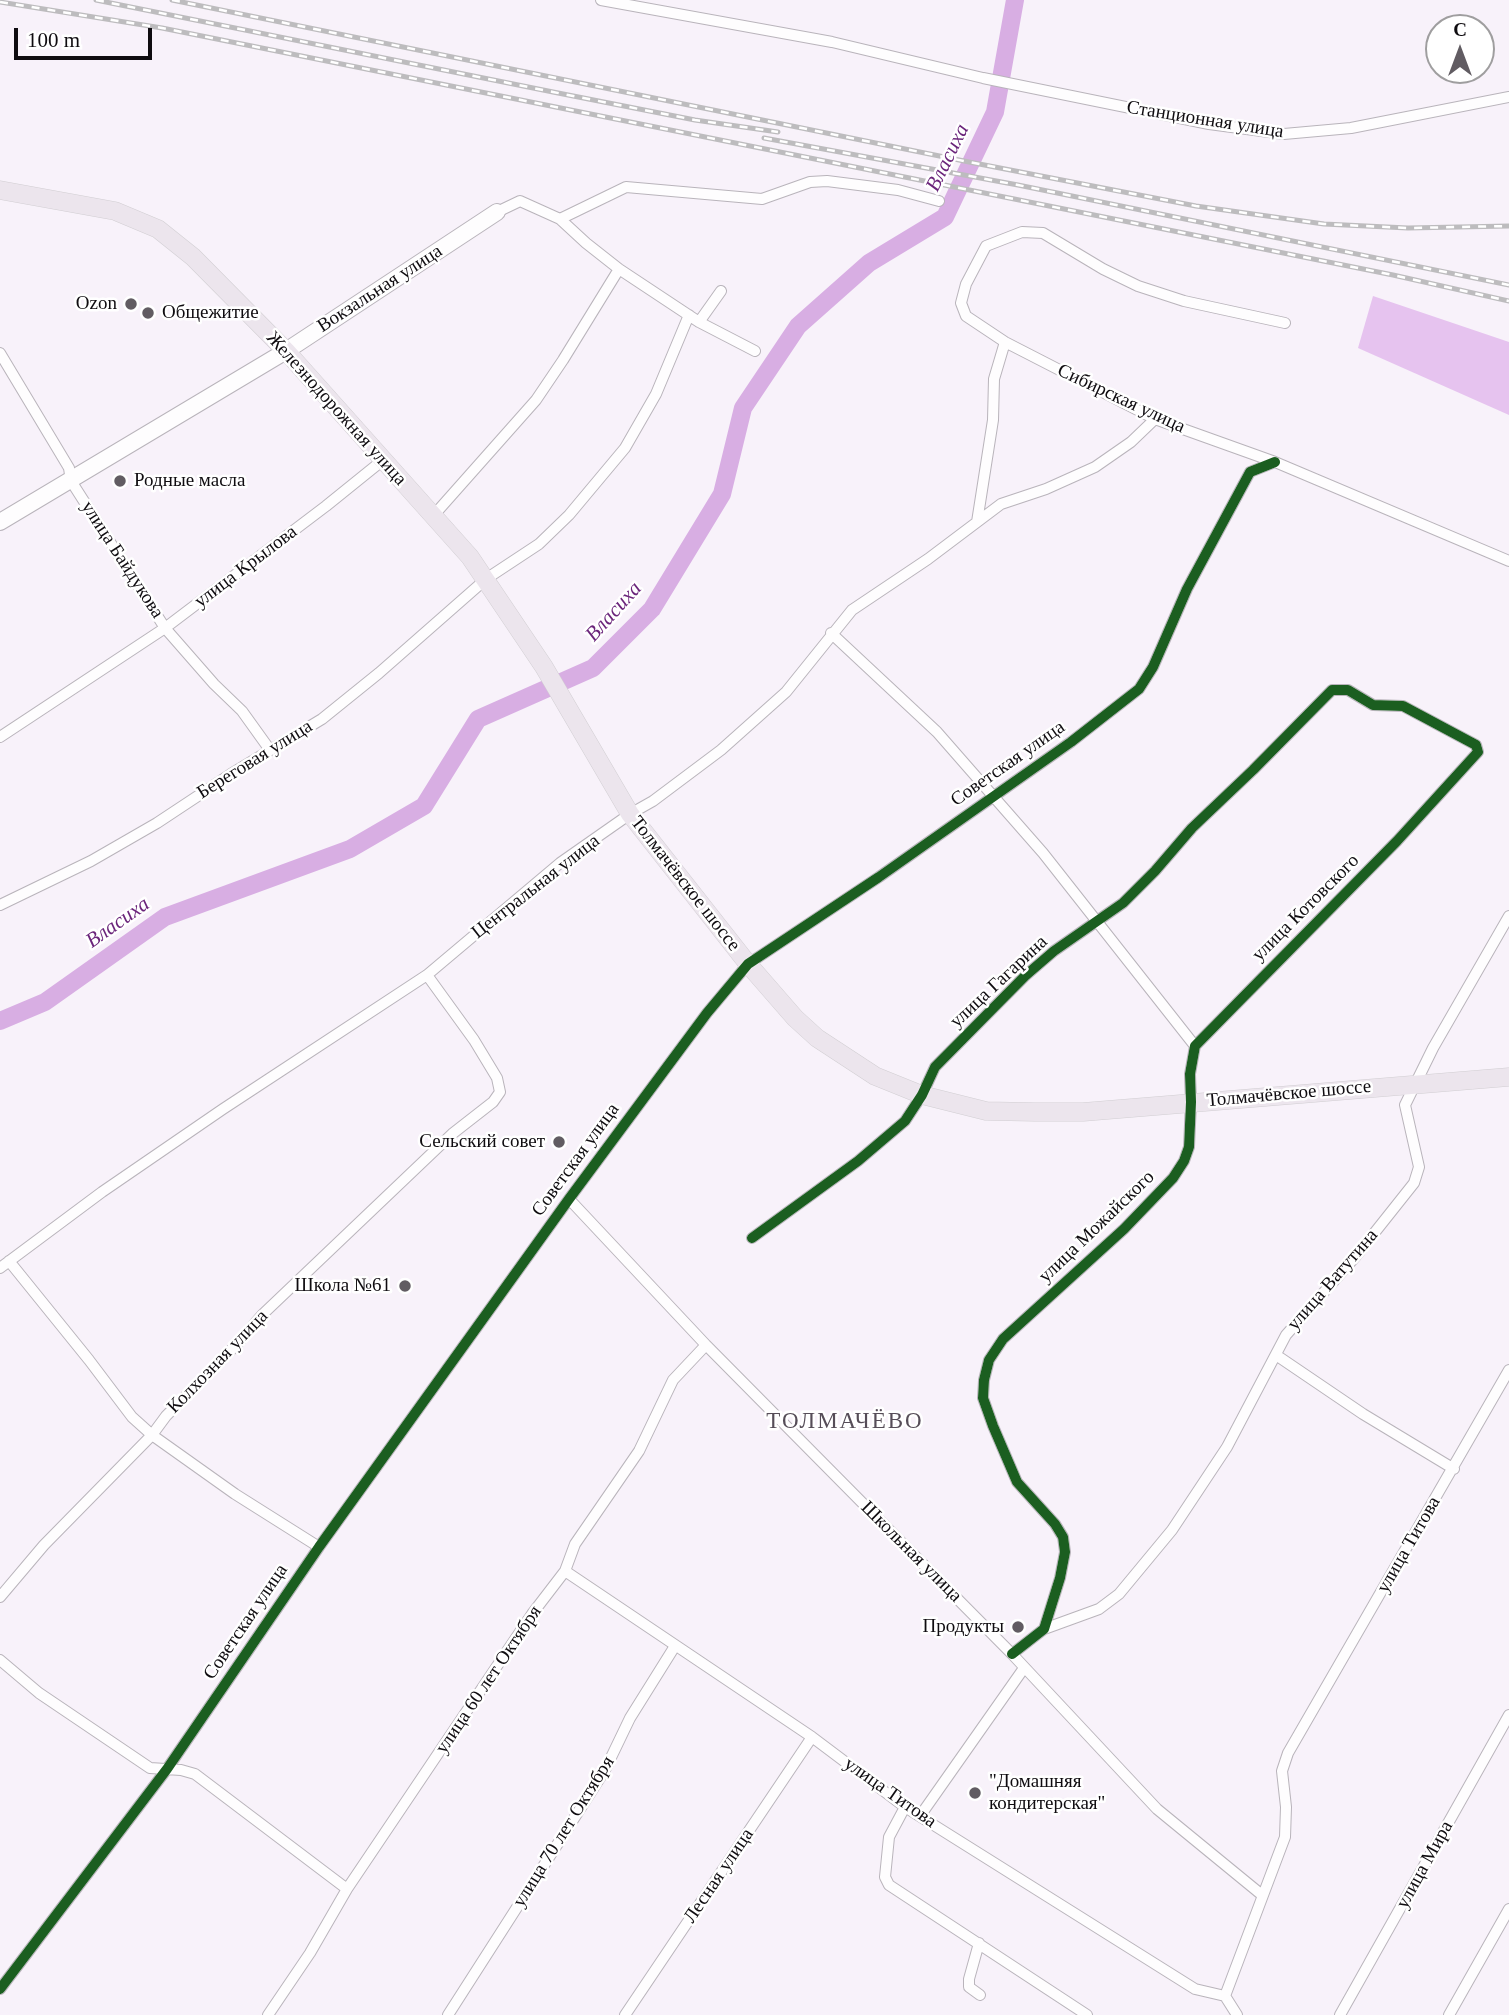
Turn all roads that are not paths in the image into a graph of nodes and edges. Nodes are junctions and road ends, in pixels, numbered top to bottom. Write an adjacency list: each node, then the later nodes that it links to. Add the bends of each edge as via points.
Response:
1 (601, 0): 2 (street, Станционная улица, via 832,42 1209,124 1284,135 1351,128)
2 (1509, 97)
3 (0, 190): 13 (main road, Железнодорожная улица, via 115,211 158,229 193,257)
4 (939, 201): 6 (street, via 898,190 827,181 810,182 762,199 626,187)
5 (497, 212): 6 (street, Вокзальная улица, via 520,201); 13 (street, Вокзальная улица)
6 (561, 219): 7 (street, Вокзальная улица)
7 (619, 269): 9 (street, Вокзальная улица); 20 (street, via 536,400)
8 (721, 290): 10 (street)
9 (689, 315): 10 (street, Вокзальная улица); 24 (street, Береговая улица, via 656,394 625,448 539,544)
10 (699, 322): 14 (street, Вокзальная улица)
11 (1285, 323): 12 (street, Сибирская улица, via 1184,302 1103,269 1043,233 1022,232 986,246 961,303 966,316)
12 (1005, 342): 16 (street, Сибирская улица); 22 (street, via 994,379 993,420)
13 (286, 351): 17 (main road, Железнодорожная улица); 19 (street, Вокзальная улица)
14 (755, 351)
15 (0, 353): 19 (street, улица Байдукова, via 69,468)
16 (1155, 419): 18 (street, Сибирская улица); 22 (street, Центральная улица, via 1095,467 1001,504)
17 (383, 460): 20 (main road, Железнодорожная улица); 25 (street, улица Крылова)
18 (1275, 463): 23 (street, Сибирская улица); 31 (street, Советская улица, via 1250,472 1139,689)
19 (71, 481): 21 (street, Вокзальная улица); 25 (street, улица Байдукова)
20 (434, 515): 24 (main road, Железнодорожная улица)
21 (0, 522)
22 (977, 522): 26 (street, Центральная улица, via 852,610)
23 (1509, 561)
24 (486, 579): 27 (main road, Железнодорожная улица); 29 (street, Береговая улица, via 323,719)
25 (165, 628): 28 (street, улица Крылова); 29 (street, улица Байдукова, via 242,711)
26 (831, 633): 31 (street, via 937,732); 32 (street, Центральная улица, via 786,691 720,750)
27 (544, 667): 32 (main road, Толмачёвское шоссе)
28 (0, 737)
29 (270, 750): 33 (street, Береговая улица, via 102,855)
30 (1478, 752): 35 (street, улица Гагарина, via 1476,745 1403,706 1373,705 1348,690 1332,690); 38 (street, улица Котовского)
31 (993, 796): 35 (street); 36 (street, Советская улица)
32 (630, 814): 36 (main road, Толмачёвское шоссе); 37 (street, Центральная улица, via 561,863)
33 (0, 905)
34 (1509, 916): 40 (street, улица Ватутина)
35 (1097, 924): 38 (street); 41 (street, улица Гагарина, via 1025,976 936,1067)
36 (748, 964): 41 (main road, Толмачёвское шоссе, via 817,1038 875,1076); 43 (street, Советская улица)
37 (427, 975): 45 (street, Центральная улица, via 212,1116); 49 (street, Колхозная улица, via 498,1078 500,1091 263,1314)
38 (1195, 1046): 42 (street)
39 (1509, 1077): 40 (main road, Толмачёвское шоссе)
40 (1416, 1084): 42 (main road, Толмачёвское шоссе); 47 (street, улица Ватутина, via 1405,1105 1419,1167 1414,1183 1286,1335)
41 (922, 1095): 42 (main road, Толмачёвское шоссе, via 986,1111 1023,1112 1083,1112); 44 (street, улица Гагарина, via 905,1122)
42 (1191, 1102): 54 (street, улица Можайского, via 1189,1147 1173,1178 1003,1339 989,1360 983,1398 993,1426 1017,1482 1063,1537 1060,1578)
43 (569, 1199): 46 (street, Школьная улица); 51 (street, Советская улица)
44 (752, 1238)
45 (4, 1265): 49 (street)
46 (706, 1345): 52 (street, улица 60 лет Октября, via 673,1380 639,1451 575,1544); 56 (street, Школьная улица)
47 (1276, 1355): 50 (street); 54 (street, улица Ватутина, via 1227,1447 1172,1530 1119,1594 1099,1609)
48 (1509, 1370): 50 (street, улица Титова)
49 (152, 1435): 51 (street); 53 (street, Колхозная улица)
50 (1454, 1469): 65 (street, улица Титова, via 1288,1753 1282,1771 1285,1837)
51 (319, 1546): 61 (street, Советская улица)
52 (565, 1571): 55 (street, улица Титова); 64 (street, улица 60 лет Октября)
53 (0, 1597)
54 (1044, 1629): 56 (street, улица Ватутина)
55 (675, 1646): 60 (street, улица Титова); 72 (street, улица 70 лет Октября, via 630,1718 605,1770)
56 (1012, 1654): 58 (street, Школьная улица)
57 (0, 1660): 61 (street, via 39,1693 150,1768)
58 (1024, 1668): 63 (street); 65 (street, Школьная улица, via 1157,1809)
59 (1509, 1715): 76 (street, улица Мира)
60 (812, 1737): 62 (street, улица Титова); 73 (street, Лесная улица)
61 (167, 1769): 64 (street, via 195,1774); 68 (street, Советская улица)
62 (905, 1807): 63 (street, улица Титова); 67 (street, via 889,1837 885,1877 889,1885)
63 (919, 1816): 70 (street, улица Титова, via 1195,1989)
64 (346, 1889): 71 (street, улица 60 лет Октября)
65 (1262, 1895): 70 (street, улица Титова)
66 (1509, 1909): 77 (street)
67 (979, 1942): 69 (street, via 969,1979 969,1987); 74 (street)
68 (0, 1989)
69 (979, 1995)
70 (1226, 1996): 75 (street)
71 (268, 2015)
72 (448, 2015)
73 (625, 2015)
74 (1087, 2015)
75 (1237, 2015)
76 (1340, 2015)
77 (1449, 2015)

